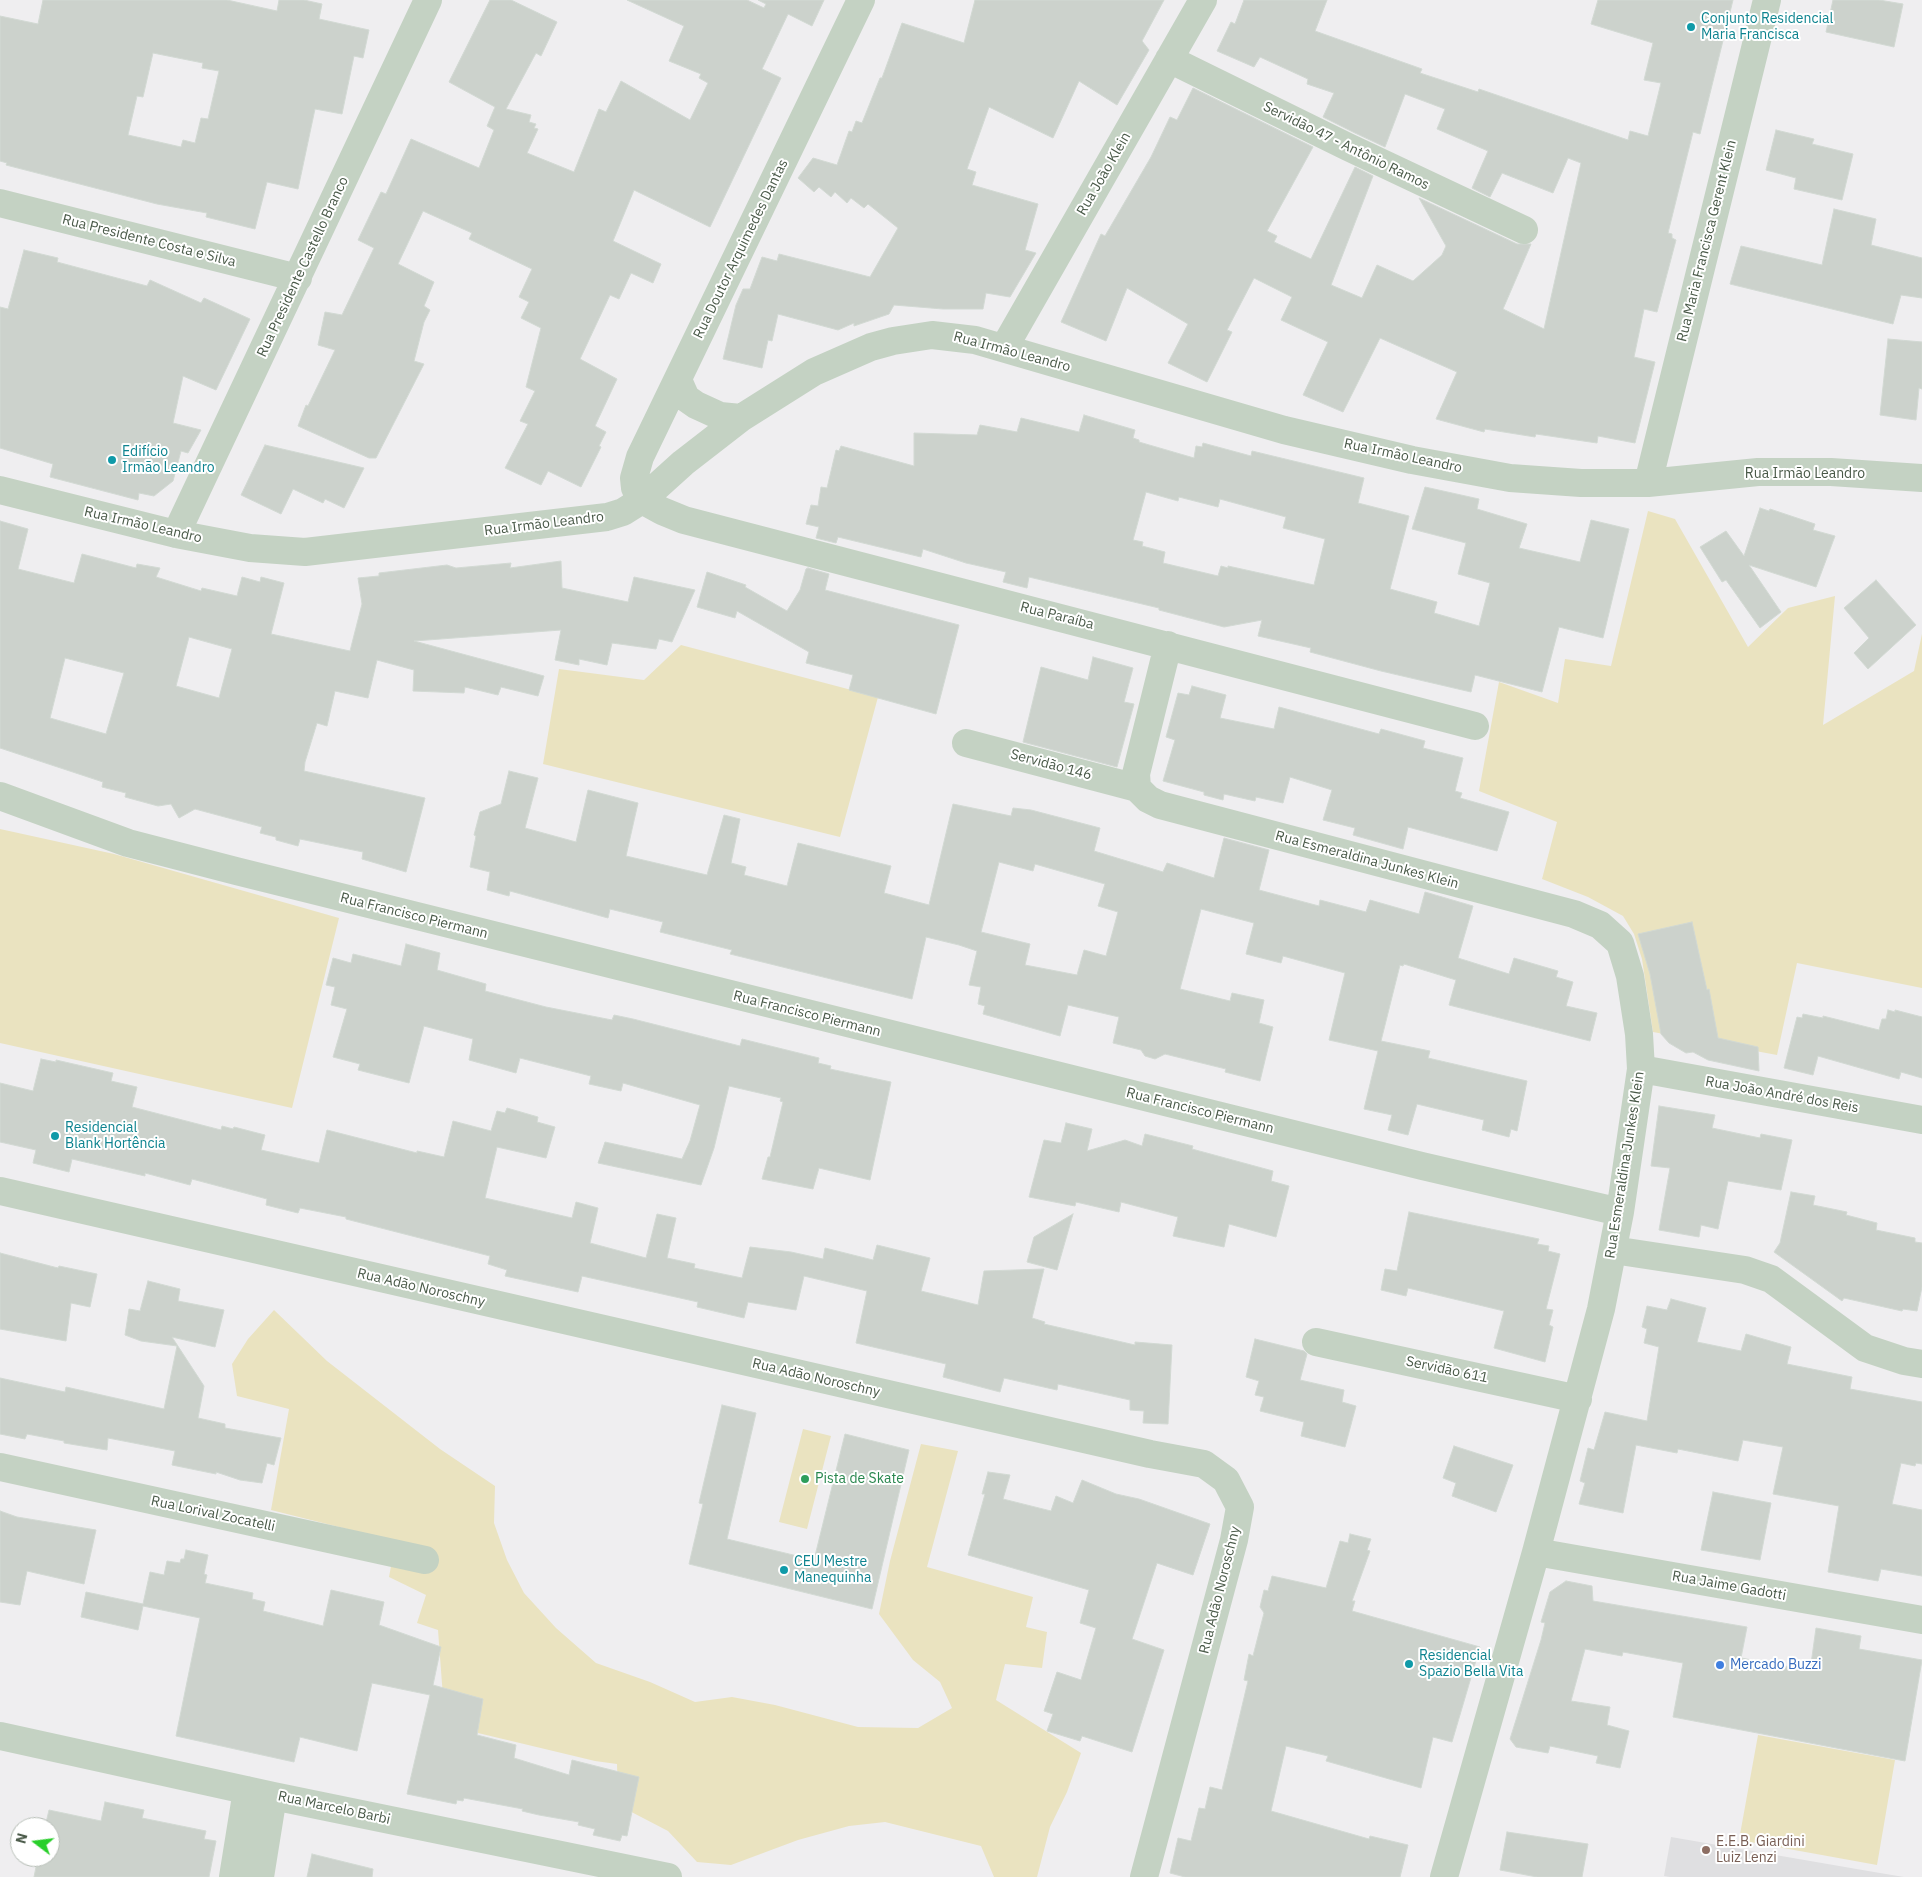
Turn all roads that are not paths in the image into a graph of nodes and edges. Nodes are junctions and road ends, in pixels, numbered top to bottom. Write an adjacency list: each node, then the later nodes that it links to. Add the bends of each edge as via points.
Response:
1 (427, 0): 8 (street, Rua Presidente Castello Branco)
2 (862, 0): 10 (street, Rua Doutor Arquimedes Dantas)
3 (1202, 0): 5 (street, Rua João Klein)
4 (1767, 0): 13 (street, Rua Maria Francisca Gerent Klein)
5 (1169, 60): 7 (street, Servidão 47 - Antônio Ramos); 9 (street, Rua João Klein)
6 (0, 203): 8 (street, Rua Presidente Costa e Silva)
7 (1524, 230)
8 (298, 278): 16 (street, Rua Presidente Castello Branco)
9 (1004, 348): 11 (street, Rua Irmão Leandro, via 953,336 932,335 893,341 814,372); 13 (street, Rua Irmão Leandro, via 1284,430 1412,460 1510,478)
10 (678, 380): 11 (street, via 686,398 696,405 720,416); 15 (street, Rua Doutor Arquimedes Dantas, via 636,468 635,488)
11 (741, 418): 15 (street, Rua Irmão Leandro)
12 (1922, 478): 13 (street, Rua Irmão Leandro, via 1831,472 1758,472)
13 (1648, 483)
14 (0, 490): 16 (street, Rua Irmão Leandro)
15 (642, 500): 16 (street, Rua Irmão Leandro, via 607,517 306,552 250,548); 17 (street, Rua Paraíba, via 692,522)
16 (176, 534)
17 (1168, 645): 18 (street, Rua Paraíba); 20 (street, via 1139,756)
18 (1475, 726)
19 (966, 743): 20 (street, Servidão 146)
20 (1137, 788): 22 (street, Rua Esmeraldina Junkes Klein, via 1160,805 1564,911 1600,925 1620,943 1634,1001)
21 (0, 796): 25 (street, Rua Francisco Piermann, via 128,843 236,872)
22 (1641, 1069): 23 (street, Rua João André dos Reis); 25 (street, Rua Esmeraldina Junkes Klein)
23 (1922, 1120)
24 (0, 1191): 40 (street, Rua Adão Noroschny, via 1204,1464 1226,1480 1240,1506 1234,1540)
25 (1620, 1212): 26 (street, Rua Esmeraldina Junkes Klein)
26 (1613, 1250): 28 (street, via 1745,1270 1771,1279 1865,1348); 29 (street, Rua Esmeraldina Junkes Klein)
27 (1316, 1342): 29 (street, Servidão 611)
28 (1922, 1364)
29 (1578, 1399): 31 (street, Rua Esmeraldina Junkes Klein)
30 (0, 1467): 32 (street, Rua Lorival Zocatelli)
31 (1536, 1552): 33 (street, Rua Jaime Gadotti); 41 (street, Rua Esmeraldina Junkes Klein)
32 (426, 1560)
33 (1922, 1620)
34 (0, 1736): 35 (street, Rua Marcelo Barbi)
35 (247, 1790): 36 (street, Rua Marcelo Barbi); 37 (street)
36 (273, 1796): 38 (street); 39 (street, Rua Marcelo Barbi)
37 (233, 1877)
38 (260, 1877)
39 (668, 1877)
40 (1144, 1877)
41 (1444, 1877)

